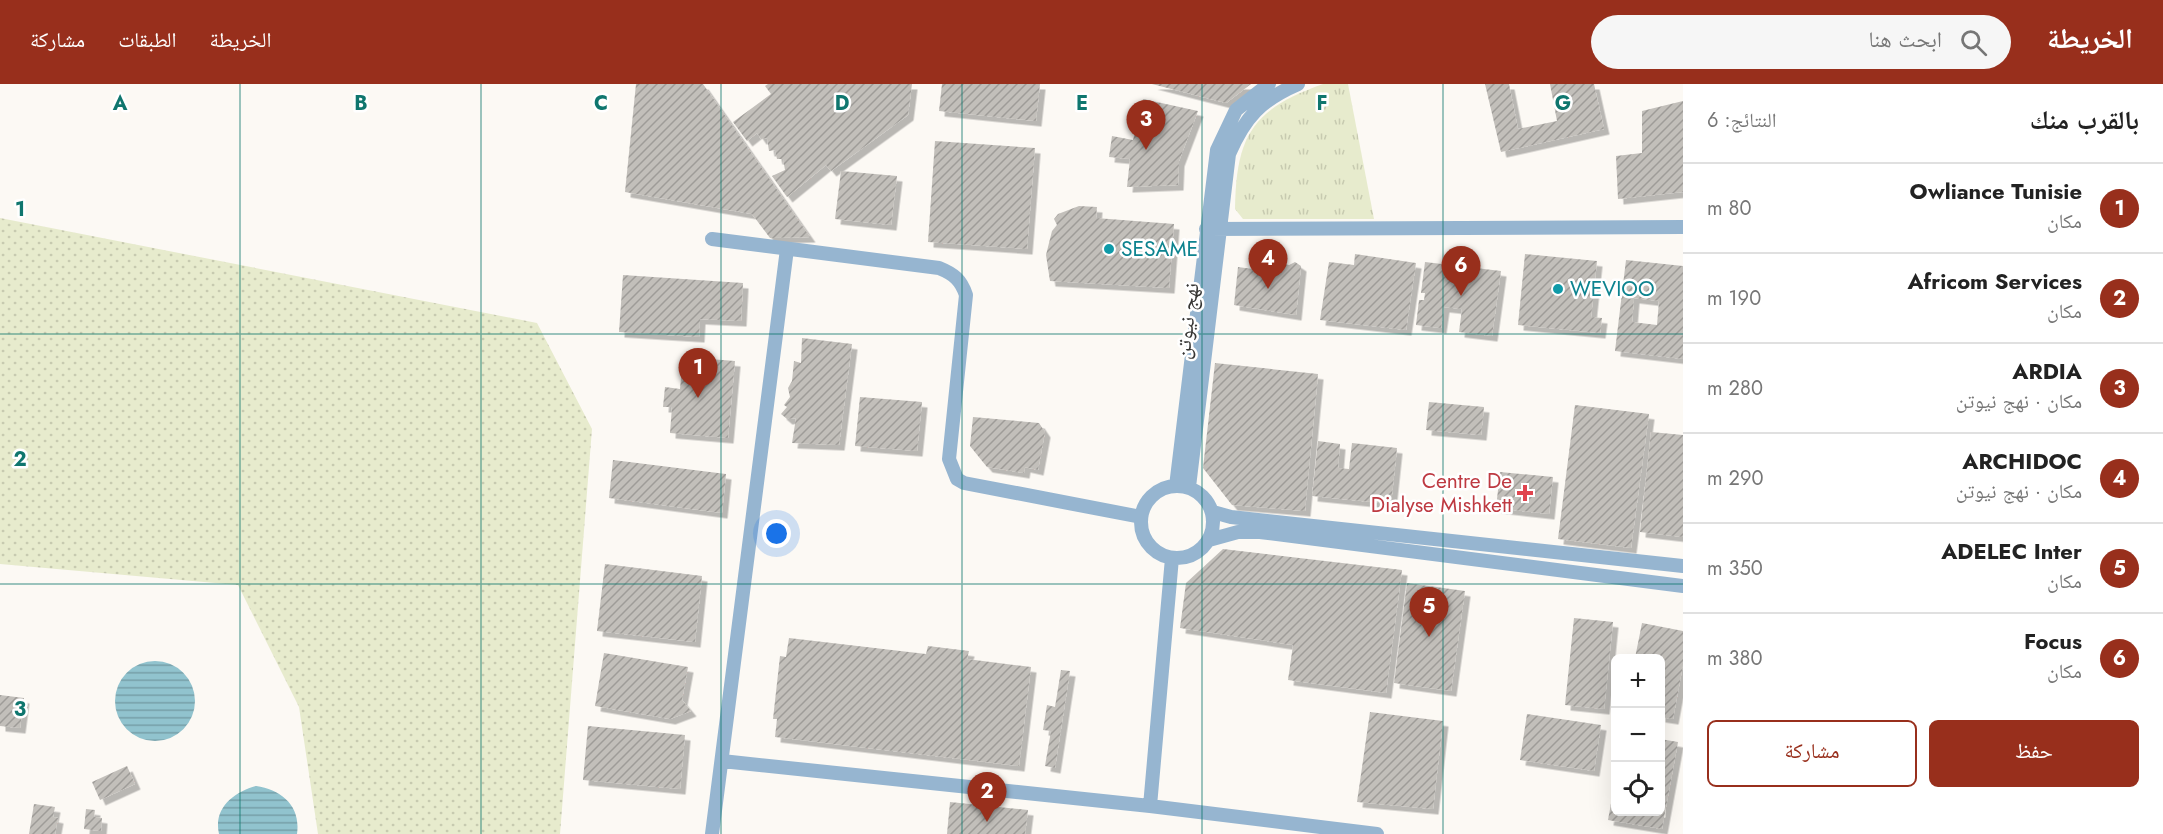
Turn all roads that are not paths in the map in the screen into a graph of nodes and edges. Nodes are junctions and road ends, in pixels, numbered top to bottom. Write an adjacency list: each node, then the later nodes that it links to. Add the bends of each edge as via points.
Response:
1 (1269, 84): 3 (street, نهج نيوتن, via 1236,110)
2 (1298, 84): 3 (street, نهج نيوتن)
3 (1237, 122): 5 (street, نهج نيوتن, via 1217,150)
4 (1683, 227): 5 (street)
5 (1212, 229): 8 (street, نهج نيوتن)
6 (712, 239): 7 (street)
7 (787, 249): 10 (street, via 939,268 962,283 966,295 949,459 957,479); 17 (street)
8 (1183, 487): 9 (street, via 1206,500); 10 (street, via 1155,492)
9 (1212, 512): 11 (street); 12 (street)
10 (1141, 517): 13 (street, via 1148,544)
11 (1209, 540): 13 (street, via 1193,554); 14 (street, via 1238,532 1260,532)
12 (1520, 548): 14 (street); 15 (street)
13 (1172, 558): 18 (street)
14 (1519, 565): 16 (street)
15 (1683, 566)
16 (1683, 586)
17 (722, 761): 18 (street); 19 (street)
18 (1150, 806): 20 (street)
19 (712, 834)
20 (1377, 834)

